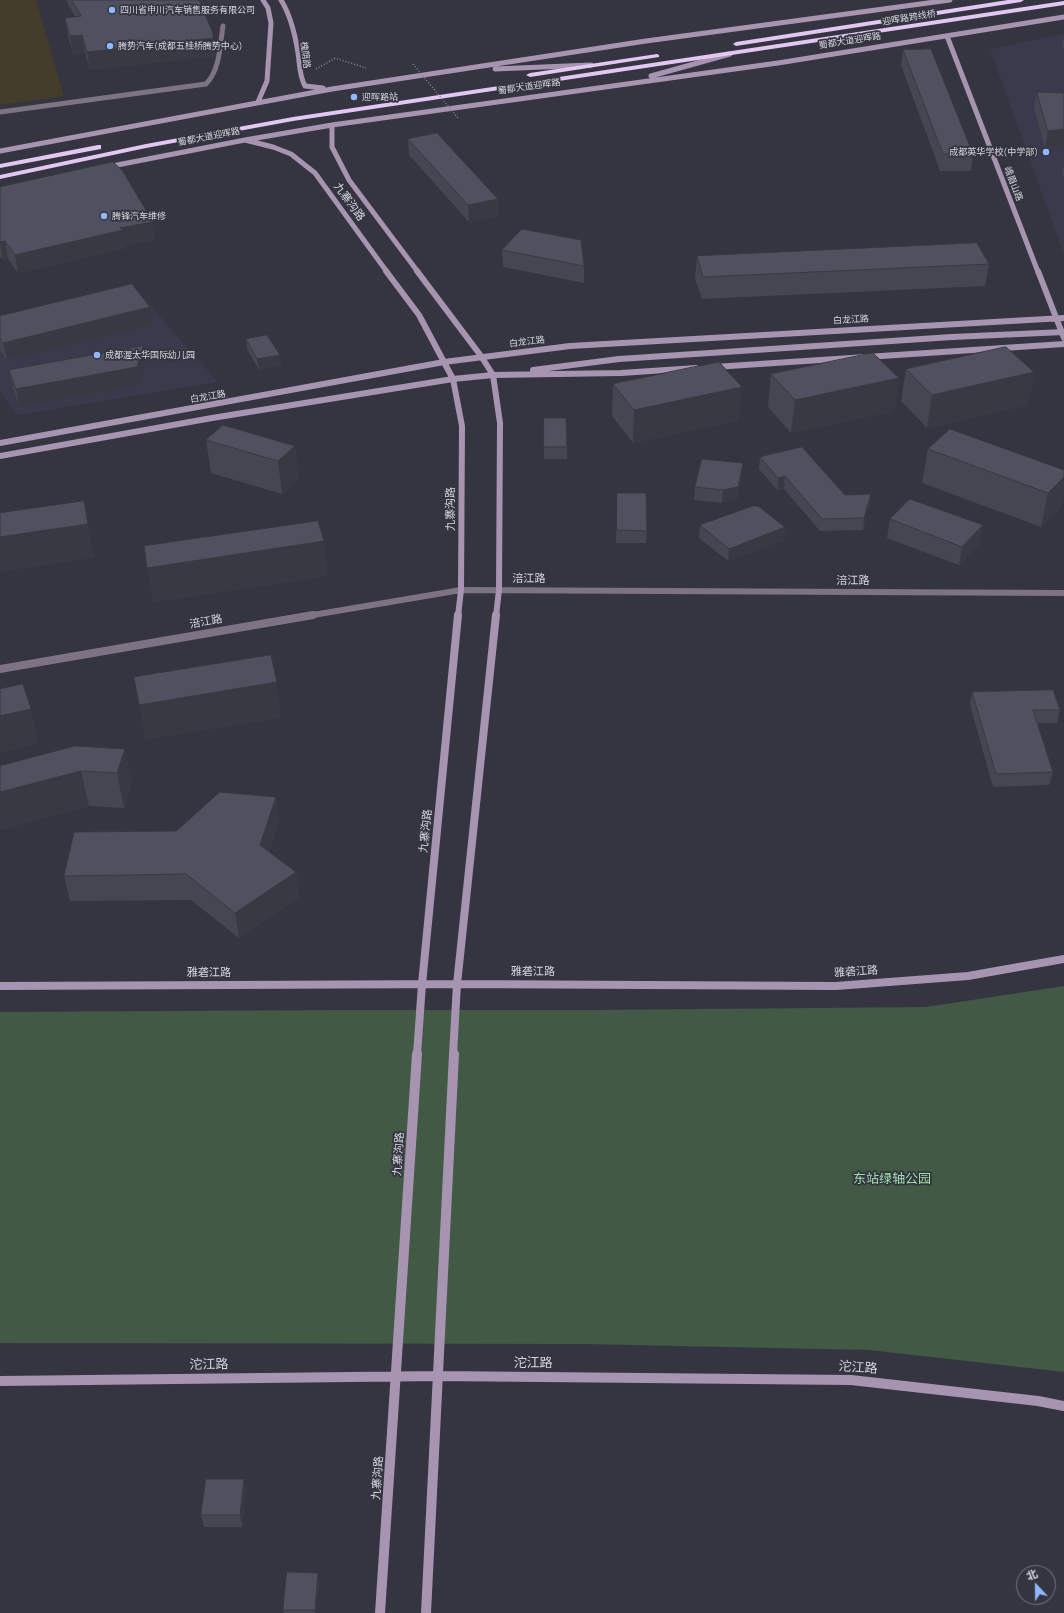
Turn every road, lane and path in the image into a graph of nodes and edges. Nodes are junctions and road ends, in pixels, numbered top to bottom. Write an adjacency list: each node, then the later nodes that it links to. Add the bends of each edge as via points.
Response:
1 (263, 0): 22 (main road, via 268,8 271,23 267,81)
2 (281, 0): 18 (main road, 槐荫路, via 294,31)
3 (950, 0): 16 (main road)
4 (1022, 0): 9 (highway, 迎晖路跨线桥)
5 (1064, 3): 10 (highway, 迎晖路跨线桥)
6 (1064, 17): 8 (main road, 蜀都大道迎晖路)
7 (223, 26): 24 (street, via 212,79 206,84)
8 (946, 36): 19 (main road, 蜀都大道迎晖路, via 778,63); 35 (main road, 峨眉山路)
9 (718, 47)
10 (756, 50): 11 (highway, 蜀都大道迎晖路)
11 (737, 52): 19 (main road); 34 (highway, 蜀都大道迎晖路, via 293,119 191,137)
12 (664, 55): 14 (highway, 蜀都大道迎晖路)
13 (406, 65): 25 (path, bridge, via 413,64)
14 (594, 65): 16 (main road); 17 (highway, 蜀都大道迎晖路)
15 (372, 70): 18 (path, via 335,58)
16 (454, 70): 21 (main road)
17 (523, 76)
18 (300, 78): 21 (main road, 槐荫路, via 305,86)
19 (621, 84): 27 (main road, 蜀都大道迎晖路)
20 (438, 89): 23 (highway)
21 (332, 90): 22 (main road)
22 (258, 102): 31 (main road)
23 (340, 104)
24 (0, 112)
25 (458, 118)
26 (235, 121): 28 (highway, 蜀都大道迎晖路)
27 (332, 125): 29 (main road, 蜀都大道迎晖路); 40 (main road, 九寨沟路, via 332,147 349,180)
28 (152, 137)
29 (245, 140): 33 (main road, 蜀都大道迎晖路); 41 (main road, 九寨沟路, via 291,154 315,174 419,316)
30 (105, 146): 32 (highway)
31 (0, 152)
32 (0, 166)
33 (103, 168)
34 (0, 177)
35 (1057, 318): 36 (main road, 白龙江路); 38 (main road, 峨眉山路); 40 (main road, 白龙江路, via 570,346)
36 (1064, 318)
37 (1064, 332): 44 (main road, bridge, via 619,359)
38 (1064, 338)
39 (1064, 344): 42 (main road)
40 (481, 356): 41 (main road, 白龙江路); 44 (main road, 九寨沟路)
41 (444, 362): 45 (main road, 九寨沟路); 46 (main road, 白龙江路)
42 (707, 367)
43 (700, 368): 44 (main road, 白龙江路, via 621,373)
44 (492, 375): 45 (main road, 白龙江路); 49 (main road, 九寨沟路, via 500,423)
45 (453, 380): 47 (main road, 白龙江路, via 212,418); 48 (main road, 九寨沟路, via 462,426)
46 (0, 443)
47 (0, 456)
48 (461, 590): 49 (street, 涪江路); 51 (street, 涪江路); 53 (main road, 九寨沟路)
49 (499, 590): 50 (street, 涪江路); 54 (main road, 九寨沟路)
50 (1064, 593)
51 (0, 668)
52 (1064, 959): 54 (main road, 雅砻江路, via 968,976 836,986)
53 (422, 984): 54 (main road, 雅砻江路); 55 (main road, 雅砻江路); 57 (main road, 九寨沟路)
54 (457, 984): 56 (main road, 九寨沟路)
55 (0, 986)
56 (438, 1376): 57 (main road, 沱江路); 59 (main road, 沱江路, via 851,1380); 61 (main road, 九寨沟路)
57 (395, 1377): 58 (main road, 沱江路); 60 (main road, 九寨沟路)
58 (0, 1381)
59 (1064, 1406)
60 (380, 1613)
61 (426, 1613)

